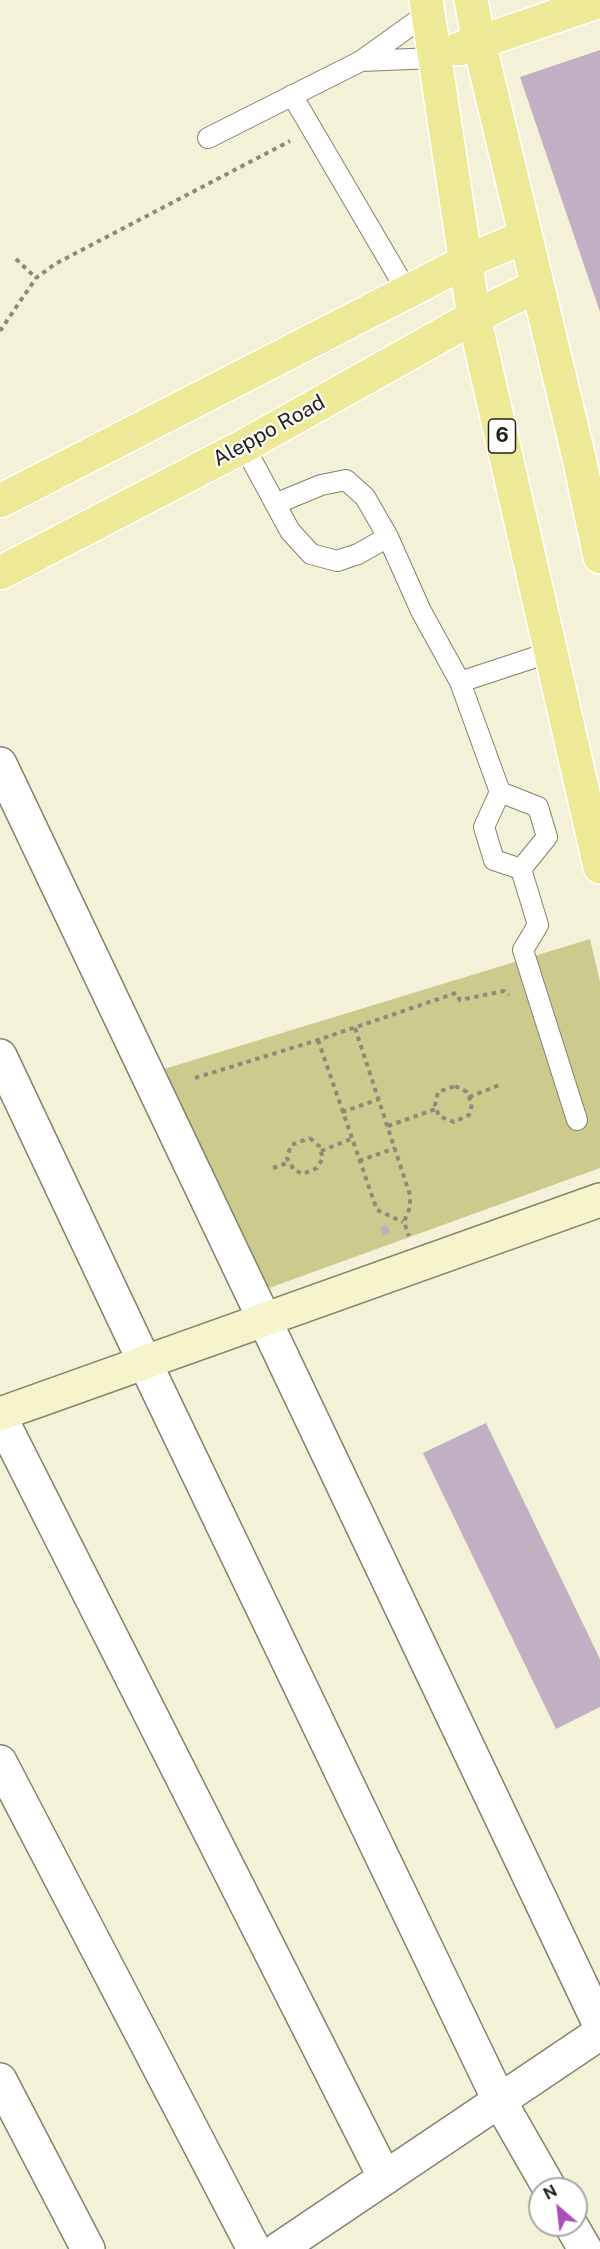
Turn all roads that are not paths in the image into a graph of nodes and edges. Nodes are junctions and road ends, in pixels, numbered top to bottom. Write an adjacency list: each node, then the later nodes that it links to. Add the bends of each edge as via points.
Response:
1 (463, 0): 4 (main road)
2 (471, 0): 5 (main road)
3 (600, 1): 5 (main road)
4 (427, 6): 6 (main road, 6); 7 (lane)
5 (478, 42): 6 (main road); 10 (main road)
6 (435, 58): 7 (lane); 11 (main road, 6)
7 (361, 61): 8 (lane)
8 (292, 94): 9 (lane); 13 (lane)
9 (208, 138)
10 (524, 237): 11 (main road); 12 (main road)
11 (465, 262): 13 (main road); 14 (main road, 6)
12 (537, 286): 14 (main road, Aleppo Road); 16 (main road)
13 (408, 292): 17 (main road)
14 (474, 316): 15 (main road, Aleppo Road); 22 (main road, 6)
15 (244, 446): 18 (lane); 21 (main road, Aleppo Road)
16 (589, 455): 20 (main road)
17 (0, 501)
18 (275, 504): 19 (lane, via 290,531 310,554 337,561); 19 (lane, via 321,485 346,480 365,496)
19 (388, 537): 23 (lane, via 421,611)
20 (600, 557)
21 (0, 573)
22 (551, 652): 23 (lane); 26 (main road, 6)
23 (460, 682): 25 (lane)
24 (0, 764): 31 (street)
25 (500, 792): 27 (lane, via 484,827 494,860); 27 (lane, via 538,807 547,837)
26 (600, 867)
27 (521, 869): 29 (lane, via 537,925 523,951)
28 (0, 1056): 32 (street)
29 (577, 1120)
30 (600, 1200): 31 (street)
31 (266, 1319): 32 (street); 35 (street)
32 (145, 1363): 33 (street); 38 (street)
33 (0, 1416): 40 (street)
34 (0, 1762): 42 (street)
35 (600, 2025)
36 (600, 2033): 38 (street)
37 (0, 2080): 41 (street)
38 (499, 2100): 39 (street); 40 (street)
39 (543, 2177)
40 (385, 2178): 43 (street)
41 (88, 2249)
42 (254, 2249)
43 (279, 2249)

